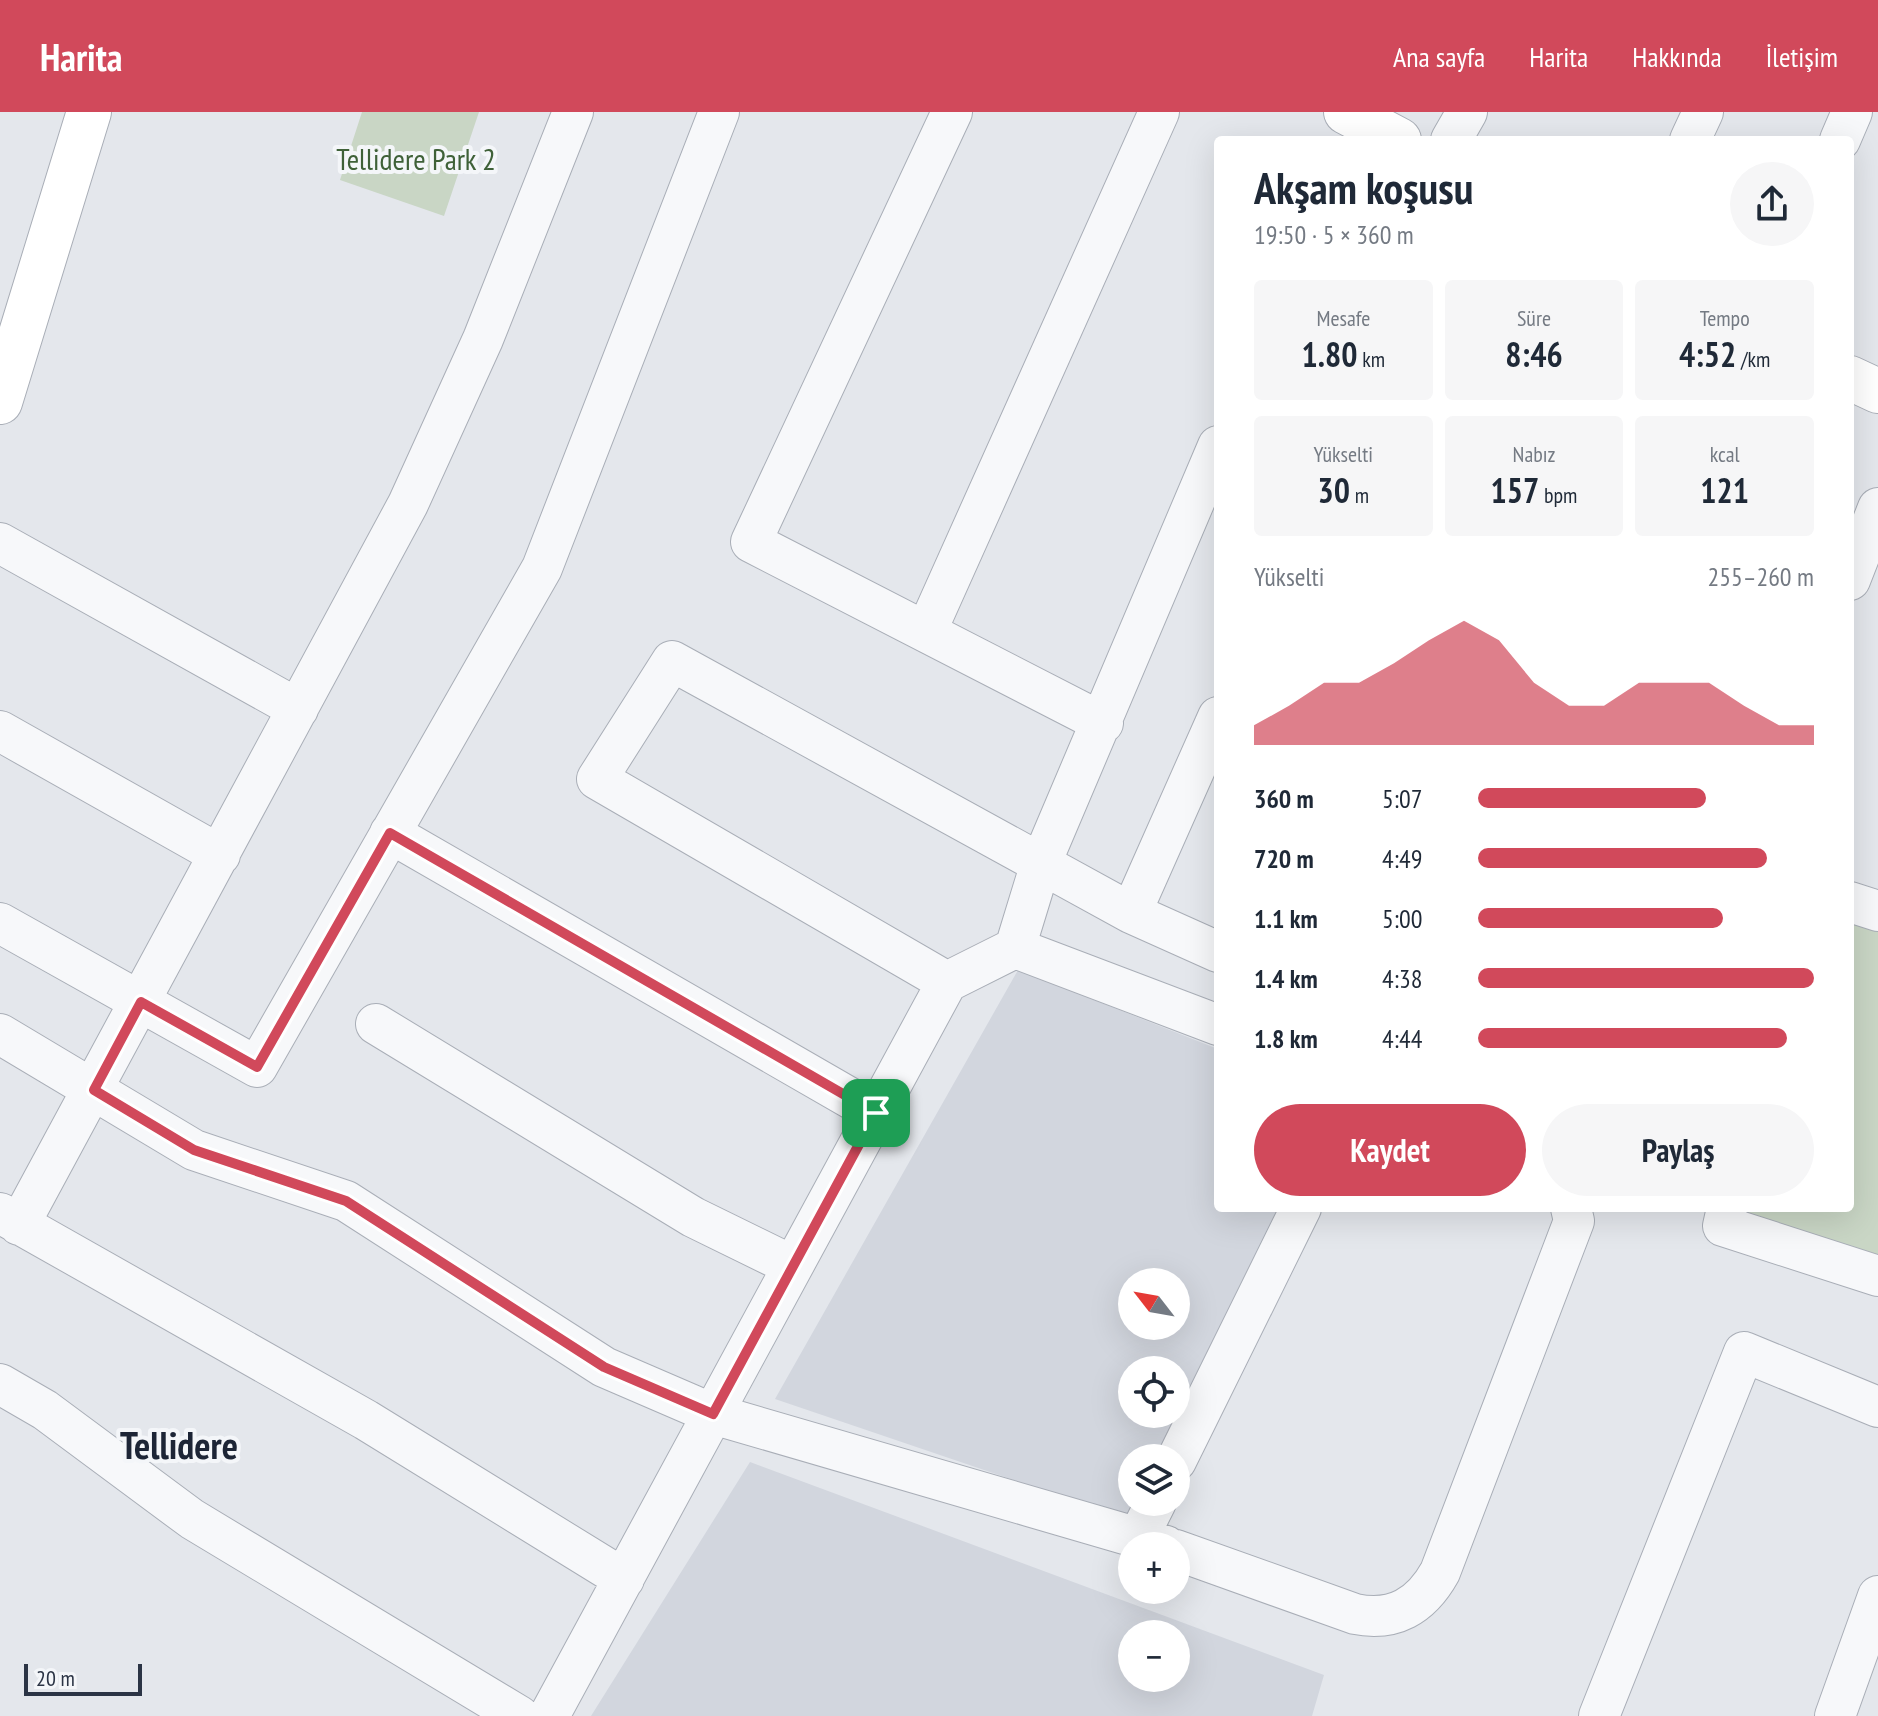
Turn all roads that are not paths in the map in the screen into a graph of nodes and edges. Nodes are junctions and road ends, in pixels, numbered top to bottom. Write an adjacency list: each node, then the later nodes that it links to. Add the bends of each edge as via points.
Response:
1 (89, 112): 14 (main road)
2 (573, 112): 20 (street, via 483,339 408,504)
3 (719, 112): 24 (street, via 542,568)
4 (952, 112): 19 (street, via 751,542)
5 (1159, 112): 19 (street)
6 (1467, 112): 11 (street)
7 (1703, 112): 12 (street)
8 (1852, 112): 13 (street)
9 (1349, 123): 10 (main road)
10 (1387, 136)
11 (1453, 136)
12 (1692, 136)
13 (1842, 136)
14 (0, 402)
15 (1214, 456): 21 (street)
16 (1878, 508): 18 (street)
17 (0, 543): 20 (street)
18 (1854, 570)
19 (926, 632): 21 (street)
20 (298, 709): 25 (street)
21 (1103, 723): 26 (street)
22 (1214, 726): 29 (street)
23 (0, 731): 25 (street)
24 (390, 833): 34 (street, via 257,1067); 39 (street)
25 (220, 855): 34 (street)
26 (1041, 863): 29 (street); 31 (street); 33 (street, via 672,661 597,779)
27 (1854, 903): 28 (street)
28 (1878, 911)
29 (1131, 913): 32 (street)
30 (0, 923): 34 (street)
31 (1015, 948): 33 (street); 35 (street)
32 (1214, 950)
33 (947, 982): 39 (street)
34 (141, 1002): 38 (street)
35 (1214, 1023)
36 (376, 1024): 44 (street, via 693,1217)
37 (0, 1034): 38 (street)
38 (94, 1090): 43 (street); 48 (street, via 194,1150 346,1201 604,1367)
39 (876, 1113): 44 (street)
40 (1299, 1212): 49 (street)
41 (1572, 1212): 51 (street, via 1574,1221 1440,1572 1418,1603 1386,1616 1355,1614)
42 (1726, 1212): 45 (street, via 1723,1226)
43 (10, 1219): 52 (street, via 366,1420)
44 (793, 1266): 48 (street)
45 (1878, 1276)
46 (0, 1384): 54 (street, via 45,1410 192,1519)
47 (1878, 1407): 56 (street, via 1744,1352)
48 (713, 1414): 50 (street); 52 (street)
49 (1184, 1444)
50 (1153, 1528)
51 (1190, 1555)
52 (624, 1579): 55 (street)
53 (1878, 1596): 57 (street)
54 (519, 1716)
55 (549, 1716)
56 (1599, 1716)
57 (1835, 1716)

